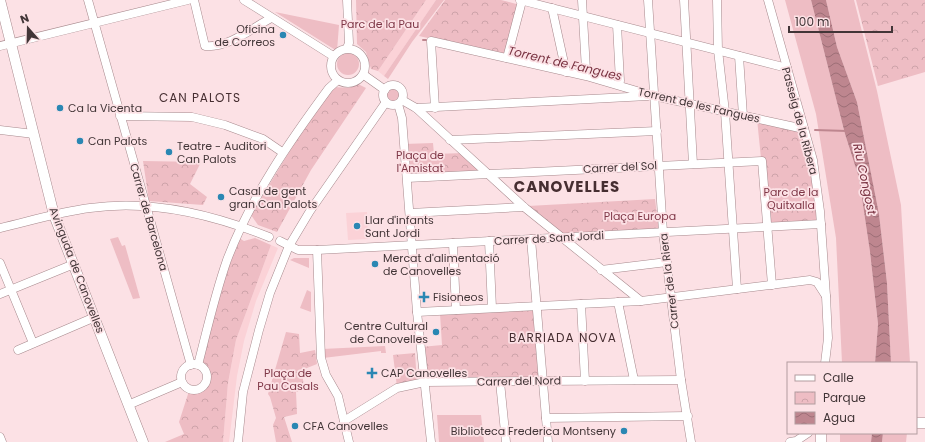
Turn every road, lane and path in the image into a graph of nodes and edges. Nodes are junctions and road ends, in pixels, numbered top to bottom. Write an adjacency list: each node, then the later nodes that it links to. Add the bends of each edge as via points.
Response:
1 (0, 0): 21 (street, Avinguda de Canovelles)
2 (88, 0): 17 (street, Carrer de Barcelona)
3 (188, 0): 13 (street)
4 (194, 0): 16 (street, via 205,46 214,46 234,39)
5 (244, 0): 16 (street)
6 (347, 0): 23 (street, via 350,43)
7 (521, 0): 14 (street); 27 (street)
8 (582, 0): 15 (street)
9 (648, 0): 19 (street, Carrer de la Riera)
10 (684, 0): 20 (street)
11 (716, 0): 24 (street)
12 (768, 0): 28 (street, Passeig de la Ribera)
13 (161, 3): 17 (street)
14 (552, 8): 15 (street); 30 (street)
15 (583, 16): 18 (street); 29 (street)
16 (271, 18): 25 (street)
17 (94, 24): 21 (street); 42 (street, Carrer de Barcelona)
18 (617, 25): 19 (street); 33 (street)
19 (650, 33): 20 (street); 35 (street, Carrer de la Riera)
20 (686, 43): 24 (street); 38 (street)
21 (11, 44): 22 (street); 47 (street, Avinguda de Canovelles)
22 (0, 46)
23 (347, 48): 25 (street, via 337,51); 31 (street, via 359,52 364,60)
24 (718, 50): 26 (street); 41 (street)
25 (333, 56): 32 (street, via 330,66)
26 (739, 56): 28 (street); 43 (street)
27 (507, 58): 30 (street, Torrent de les Fangues); 40 (street, Torrent de les Fangues, via 431,41)
28 (787, 68): 44 (street, Passeig de la Ribera)
29 (586, 70)
30 (566, 72): 35 (street, Torrent de les Fangues)
31 (364, 75): 32 (street, via 351,82); 34 (street)
32 (338, 80): 49 (street, via 329,88)
33 (620, 80)
34 (385, 90): 36 (street); 37 (street, via 391,86 398,86 403,93)
35 (654, 96): 38 (street, Torrent de les Fangues); 40 (street); 46 (street, Carrer de la Riera)
36 (386, 102): 37 (street, via 392,105); 71 (street, via 310,211)
37 (400, 102): 39 (street); 54 (street)
38 (690, 104): 41 (street, Torrent de les Fangues); 51 (street)
39 (416, 108): 40 (street); 48 (street)
40 (435, 108)
41 (725, 112): 43 (street, Torrent de les Fangues); 50 (street)
42 (120, 116): 49 (street, via 192,117 225,125 263,139); 55 (street, Carrer de Barcelona)
43 (743, 116): 44 (street, Torrent de les Fangues)
44 (804, 129): 59 (street, Passeig de la Ribera, via 813,160)
45 (0, 130): 47 (street)
46 (657, 130): 48 (street); 52 (street, Carrer de la Riera)
47 (34, 134): 58 (street, Avinguda de Canovelles)
48 (450, 140): 53 (street)
49 (282, 152): 60 (street)
50 (728, 162): 51 (street, Carrer del Sol); 61 (street, Carrer del Sol, via 762,161); 63 (street)
51 (693, 164): 52 (street, Carrer del Sol)
52 (659, 165): 53 (street, Carrer del Sol); 64 (street, Carrer de la Riera)
53 (487, 174): 54 (street, Carrer del Sol); 56 (street)
54 (407, 178): 57 (street)
55 (145, 206): 58 (street, via 91,208); 60 (street, via 209,216); 95 (street, Carrer de Barcelona)
56 (524, 207): 57 (street); 66 (street)
57 (410, 213): 72 (street)
58 (54, 215): 62 (street); 76 (street, Avinguda de Canovelles)
59 (821, 224): 61 (street, Carrer de Sant Jordi); 82 (street, Passeig de la Ribera)
60 (242, 226): 65 (street); 95 (street, via 223,273)
61 (768, 227): 63 (street, Carrer de Sant Jordi); 78 (street)
62 (0, 228)
63 (732, 228): 64 (street, Carrer de Sant Jordi); 79 (street)
64 (663, 232): 66 (street, Carrer de Sant Jordi); 74 (street, Carrer de la Riera)
65 (269, 237)
66 (561, 237): 67 (street, Carrer de Sant Jordi); 77 (street)
67 (531, 239): 69 (street, Carrer de Sant Jordi); 87 (street)
68 (280, 241): 71 (street, Carrer de Sant Jordi)
69 (489, 242): 70 (street, Carrer de Sant Jordi); 88 (street)
70 (453, 243): 72 (street, Carrer de Sant Jordi); 89 (street)
71 (289, 246): 73 (street, Carrer de Sant Jordi, via 298,250); 111 (street, via 270,293 259,330 243,392)
72 (412, 246): 73 (street, Carrer de Sant Jordi); 90 (street)
73 (317, 250): 106 (street, via 321,358 326,375 338,396)
74 (666, 262): 77 (street); 83 (street, Carrer de la Riera)
75 (0, 264): 80 (street)
76 (74, 264): 80 (street); 91 (street, Avinguda de Canovelles)
77 (601, 270): 84 (street)
78 (772, 285): 79 (street); 82 (street, via 810,280 817,282)
79 (736, 289): 83 (street)
80 (11, 290): 81 (street); 92 (street)
81 (0, 294)
82 (826, 296): 94 (street, Passeig de la Ribera, via 828,338)
83 (671, 298): 84 (street); 97 (street, Carrer de la Riera)
84 (641, 301): 85 (street)
85 (618, 302): 86 (street); 96 (street)
86 (581, 304): 87 (street); 99 (street)
87 (537, 306): 88 (street); 98 (street)
88 (492, 308): 89 (street)
89 (456, 310): 90 (street)
90 (418, 312): 101 (street)
91 (95, 317): 92 (street); 103 (street, Avinguda de Canovelles)
92 (33, 343): 93 (street)
93 (18, 350)
94 (825, 362)
95 (194, 365): 100 (street, via 184,370); 100 (street, via 207,373 204,386 194,390 186,388)
96 (634, 380): 97 (street, Carrer del Nord); 99 (street, Carrer del Nord)
97 (681, 380): 104 (street, Carrer de la Riera)
98 (543, 381): 99 (street, Carrer del Nord); 102 (street, Carrer del Nord); 105 (street)
99 (585, 381)
100 (182, 382): 103 (street)
101 (425, 382): 102 (street, Carrer del Nord); 106 (street, Carrer del Nord, via 397,388); 113 (street)
102 (500, 382): 114 (street)
103 (128, 405): 110 (street, Avinguda de Canovelles)
104 (688, 416): 105 (street); 116 (street, Carrer de la Riera)
105 (546, 418): 115 (street)
106 (344, 421): 112 (street)
107 (806, 434): 117 (street)
108 (0, 437): 109 (street)
109 (2, 442)
110 (143, 442)
111 (238, 442)
112 (349, 442)
113 (431, 442)
114 (506, 442)
115 (548, 442)
116 (691, 442)
117 (790, 442)

